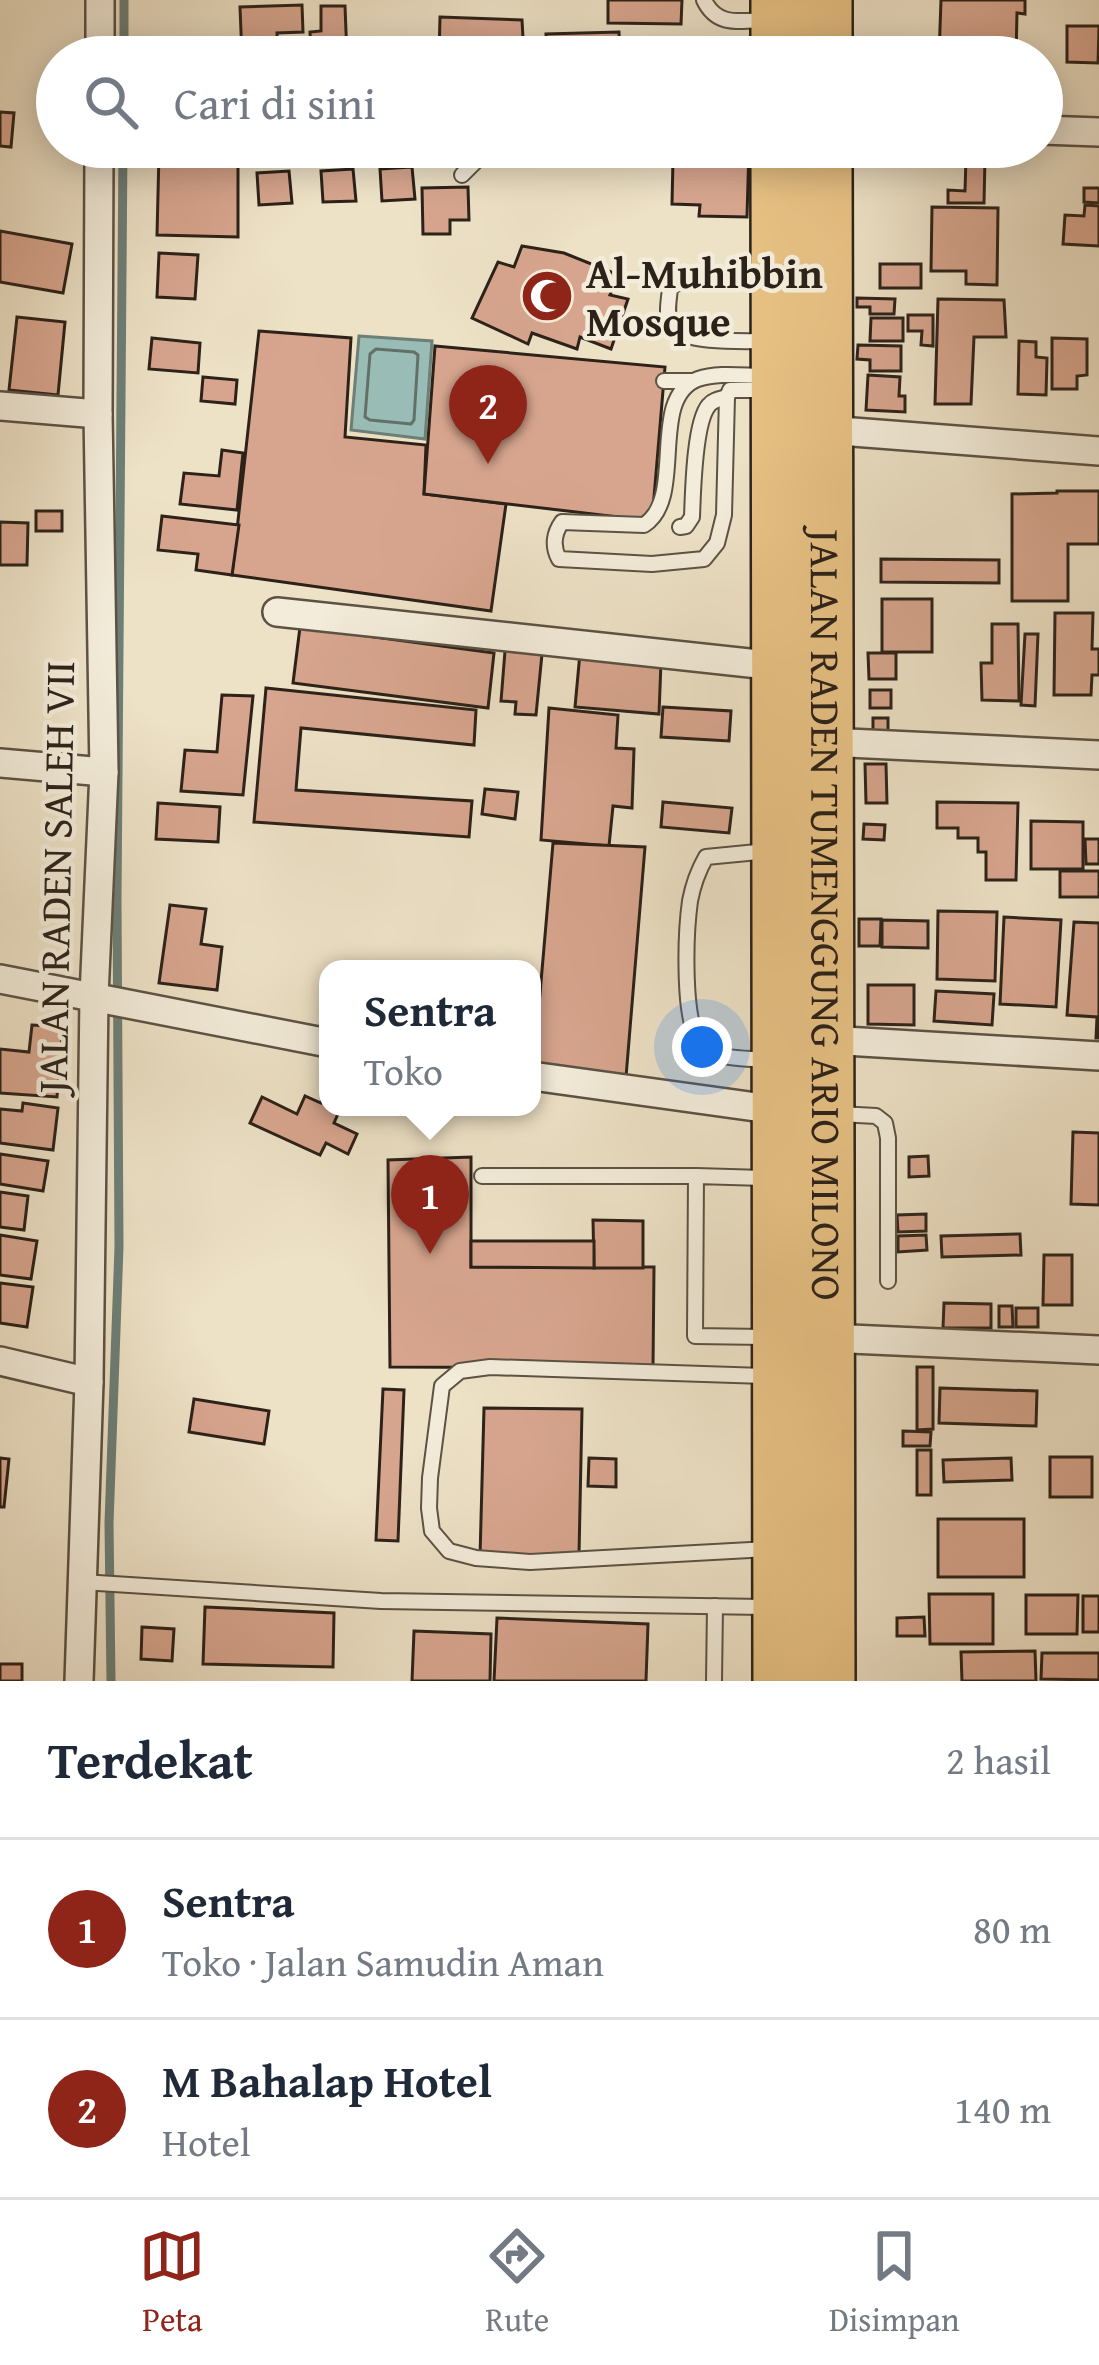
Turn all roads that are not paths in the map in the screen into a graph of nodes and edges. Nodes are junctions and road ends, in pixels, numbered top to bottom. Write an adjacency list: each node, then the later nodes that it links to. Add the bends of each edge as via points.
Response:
1 (100, 0): 5 (street)
2 (704, 0): 4 (lane, via 722,21)
3 (826, 0): 6 (highway)
4 (777, 26)
5 (100, 36)
6 (826, 36)
7 (1063, 131): 8 (street)
8 (1099, 132)
9 (100, 168): 20 (street, JALAN RADEN SALEH VII)
10 (472, 168): 13 (lane)
11 (777, 168): 14 (highway, JALAN RADEN TUMENGGUNG ARIO MILONO)
12 (826, 168): 21 (highway, JALAN RADEN TUMENGGUNG ARIO MILONO)
13 (462, 176)
14 (777, 277): 15 (highway, JALAN RADEN TUMENGGUNG ARIO MILONO); 15 (lane, via 677,283 669,306 676,332 716,340)
15 (777, 370): 17 (lane); 18 (lane); 25 (highway, JALAN RADEN TUMENGGUNG ARIO MILONO)
16 (664, 381): 17 (lane)
17 (692, 381): 18 (lane, via 678,395 655,519 644,526 562,522 554,541 559,559 704,559 724,515)
18 (727, 397): 23 (lane, via 706,409 692,517)
19 (0, 406): 20 (street)
20 (98, 414): 29 (street, JALAN RADEN SALEH VII)
21 (826, 430): 22 (street); 26 (highway, JALAN RADEN TUMENGGUNG ARIO MILONO)
22 (1099, 451)
23 (680, 527)
24 (278, 612): 25 (street)
25 (776, 666): 30 (highway, JALAN RADEN TUMENGGUNG ARIO MILONO)
26 (827, 742): 27 (street); 32 (highway, JALAN RADEN TUMENGGUNG ARIO MILONO)
27 (1099, 755)
28 (0, 763): 29 (street)
29 (104, 772): 34 (street, JALAN RADEN SALEH VII)
30 (776, 851): 31 (highway, JALAN RADEN TUMENGGUNG ARIO MILONO); 39 (lane, via 706,857 690,903 687,989 698,1043)
31 (776, 907): 32 (highway); 39 (highway, JALAN RADEN TUMENGGUNG ARIO MILONO)
32 (828, 908): 35 (highway, JALAN RADEN TUMENGGUNG ARIO MILONO)
33 (0, 979): 34 (street)
34 (110, 999): 36 (street); 49 (street, JALAN RADEN SALEH VII)
35 (828, 1040): 37 (street); 40 (highway, JALAN RADEN TUMENGGUNG ARIO MILONO)
36 (319, 1041)
37 (1099, 1056)
38 (541, 1076): 39 (street)
39 (777, 1086): 43 (highway, JALAN RADEN TUMENGGUNG ARIO MILONO)
40 (828, 1114): 44 (lane, via 876,1115 885,1124); 45 (highway, JALAN RADEN TUMENGGUNG ARIO MILONO)
41 (482, 1176): 42 (lane)
42 (696, 1176): 43 (lane); 47 (lane, via 695,1336)
43 (777, 1178): 47 (highway, JALAN RADEN TUMENGGUNG ARIO MILONO)
44 (888, 1280)
45 (829, 1338): 46 (street); 57 (highway, JALAN RADEN TUMENGGUNG ARIO MILONO)
46 (1099, 1351)
47 (778, 1357): 50 (highway, JALAN RADEN TUMENGGUNG ARIO MILONO); 50 (lane, via 460,1371 442,1386 429,1508 432,1531 448,1551 476,1558)
48 (0, 1361): 49 (street)
49 (89, 1382): 51 (street, JALAN RADEN SALEH VII)
50 (778, 1549): 53 (highway, JALAN RADEN TUMENGGUNG ARIO MILONO)
51 (90, 1582): 52 (lane, via 381,1601); 54 (street, JALAN RADEN SALEH VII)
52 (715, 1606): 53 (lane); 55 (lane)
53 (778, 1607): 56 (highway, JALAN RADEN TUMENGGUNG ARIO MILONO)
54 (79, 1681)
55 (714, 1681)
56 (779, 1681)
57 (829, 1681)

